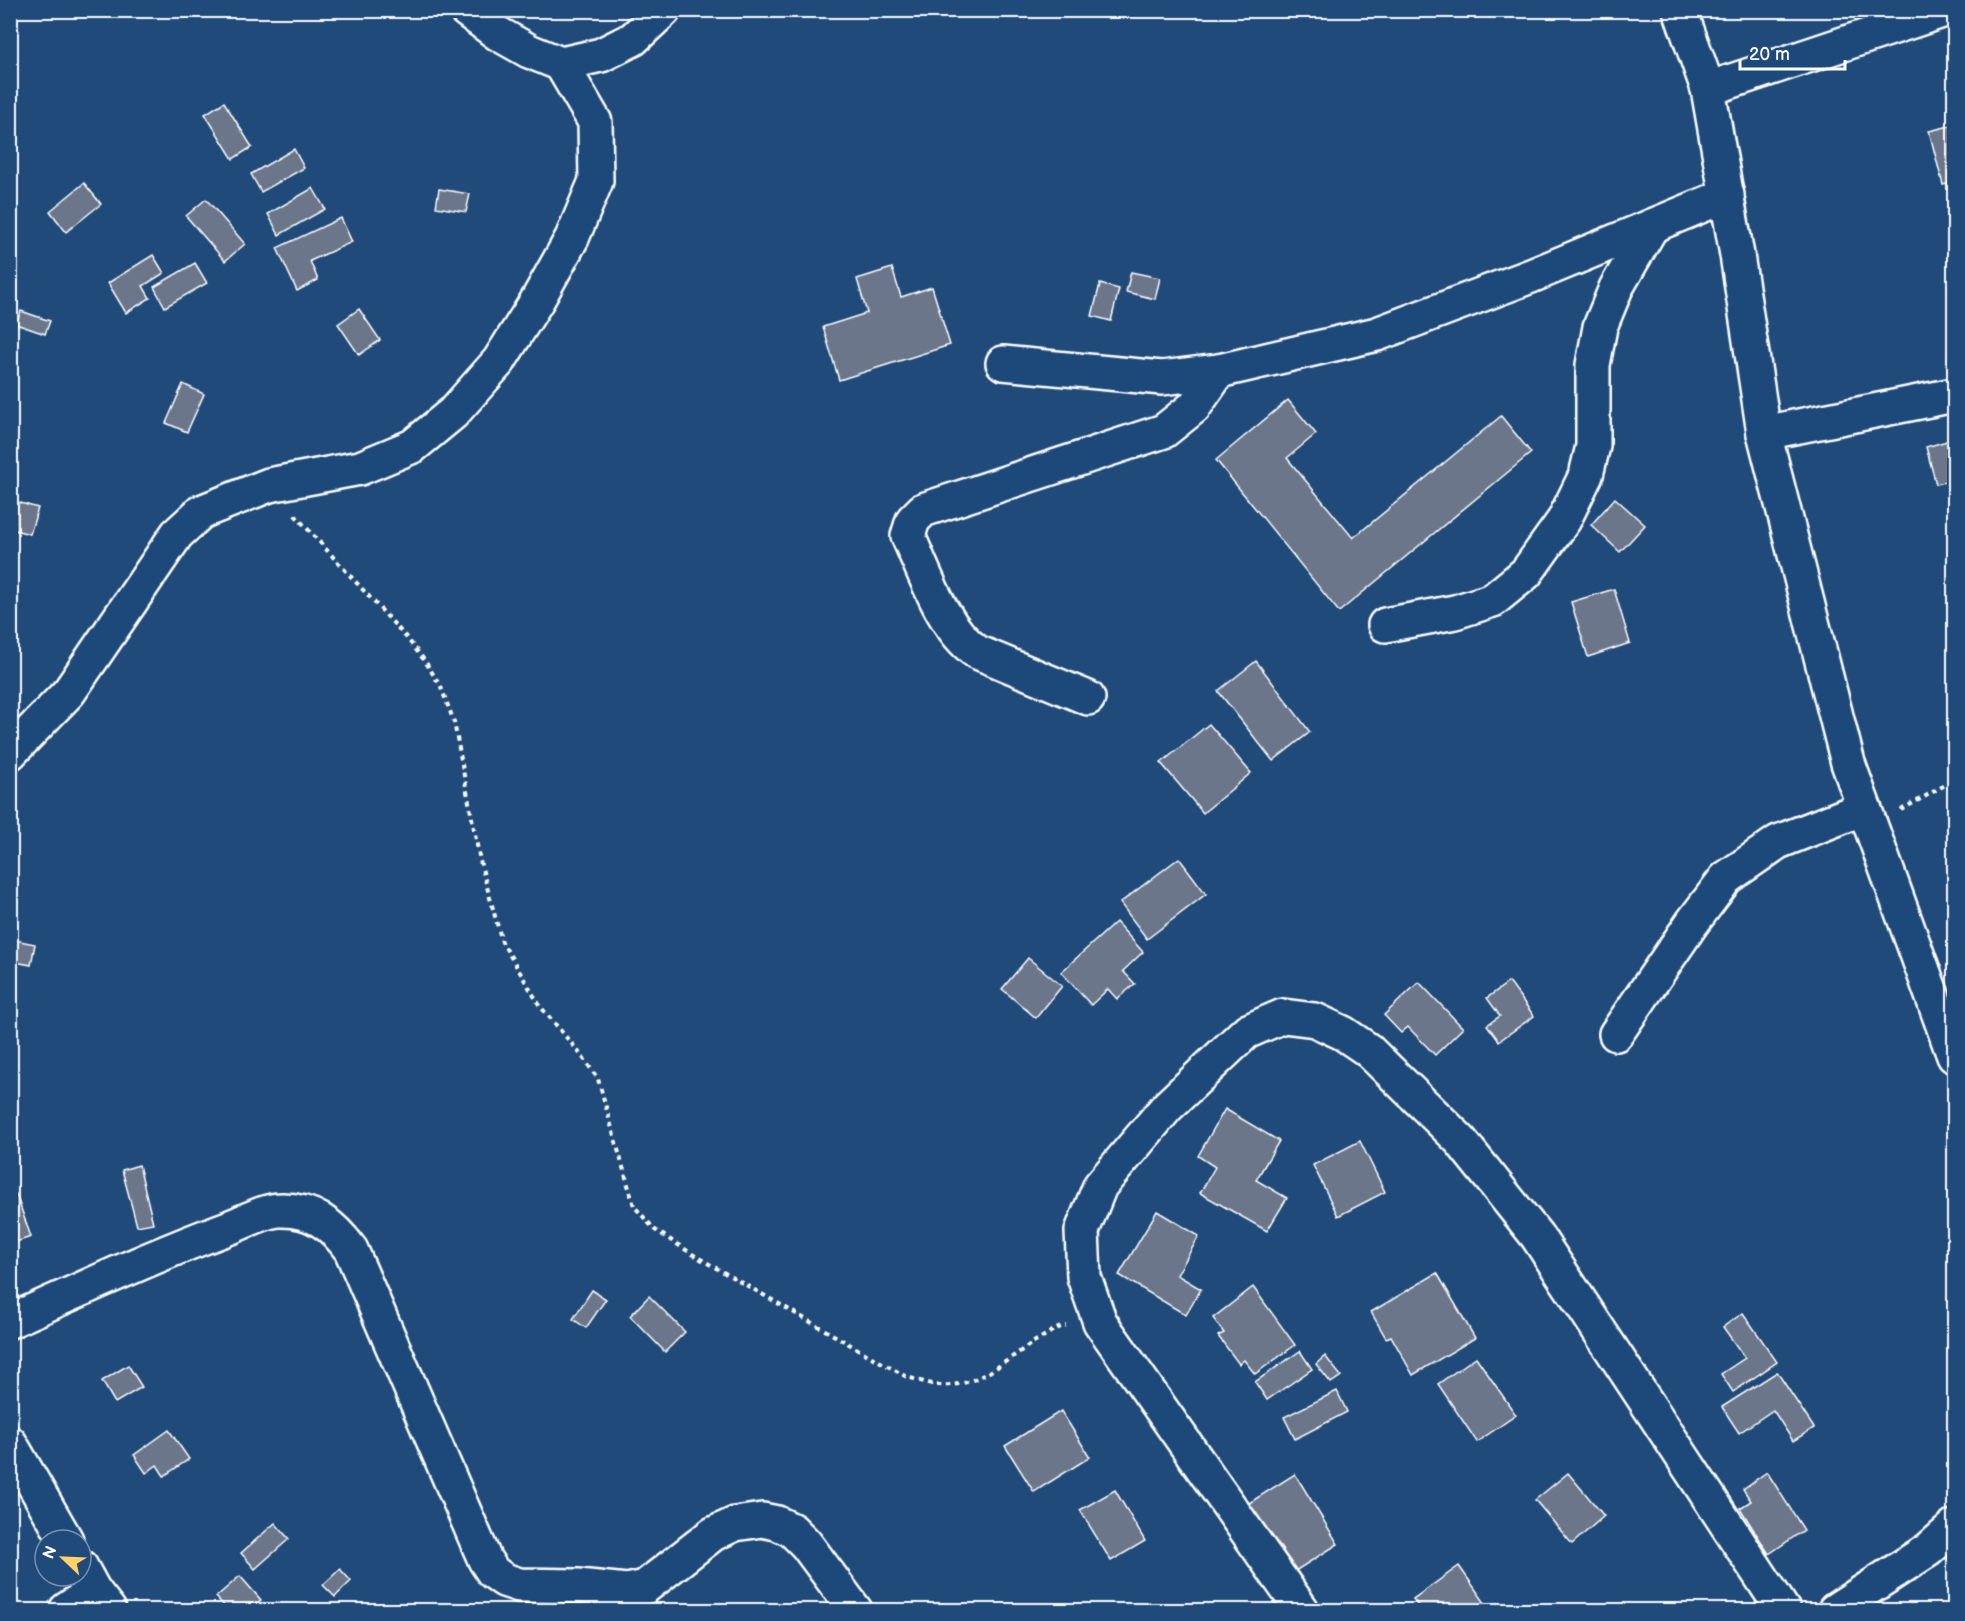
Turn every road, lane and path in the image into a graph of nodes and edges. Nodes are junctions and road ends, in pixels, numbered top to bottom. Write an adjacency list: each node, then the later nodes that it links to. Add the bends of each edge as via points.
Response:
1 (466, 10): 6 (street, via 497,33)
2 (664, 10): 6 (street, via 633,39 601,55)
3 (1680, 10): 7 (street)
4 (1945, 10): 5 (street)
5 (1910, 16): 7 (street)
6 (561, 64): 14 (street, via 595,122 596,181 572,238 499,361 453,413 413,446 360,468)
7 (1708, 89): 8 (street)
8 (1727, 195): 9 (street); 13 (street)
9 (1652, 226): 11 (street, via 1377,334); 15 (street, via 1616,288 1600,327 1593,365 1593,446 1586,475 1564,520 1526,573 1493,600 1455,612)
10 (1004, 363): 11 (street, via 1162,378)
11 (1220, 371): 16 (street, via 1194,407 1164,431 923,510 913,520 908,536 939,604 966,645)
12 (1954, 395): 13 (street)
13 (1764, 432): 19 (street, via 1848,763)
14 (269, 485): 17 (street, via 201,512 177,534 69,692); 23 (path, via 405,636 441,687 454,722 480,861 502,942 540,1006 598,1079 634,1206 655,1230 905,1376 934,1384 959,1384 990,1374 1060,1327)
15 (1385, 625)
16 (1088, 698)
17 (10, 753)
18 (1954, 780): 19 (path)
19 (1867, 817): 20 (street, via 1778,842 1726,878); 21 (street)
20 (1616, 1034)
21 (1954, 1056)
22 (10, 1322): 29 (street, via 171,1249 277,1210 300,1211 339,1233 351,1250 485,1560 504,1580 519,1585 627,1592 645,1587 713,1534 735,1524 762,1520 792,1530)
23 (1100, 1322): 30 (street); 31 (street, via 1084,1277 1082,1231 1100,1186 1167,1107 1246,1032 1283,1016 1315,1020 1343,1033 1377,1058 1460,1140 1538,1236)
24 (10, 1443): 26 (street)
25 (1954, 1527): 32 (street, via 1928,1550)
26 (59, 1528)
27 (95, 1590): 28 (street)
28 (66, 1611)
29 (855, 1611)
30 (1302, 1611)
31 (1783, 1611)
32 (1835, 1611)

